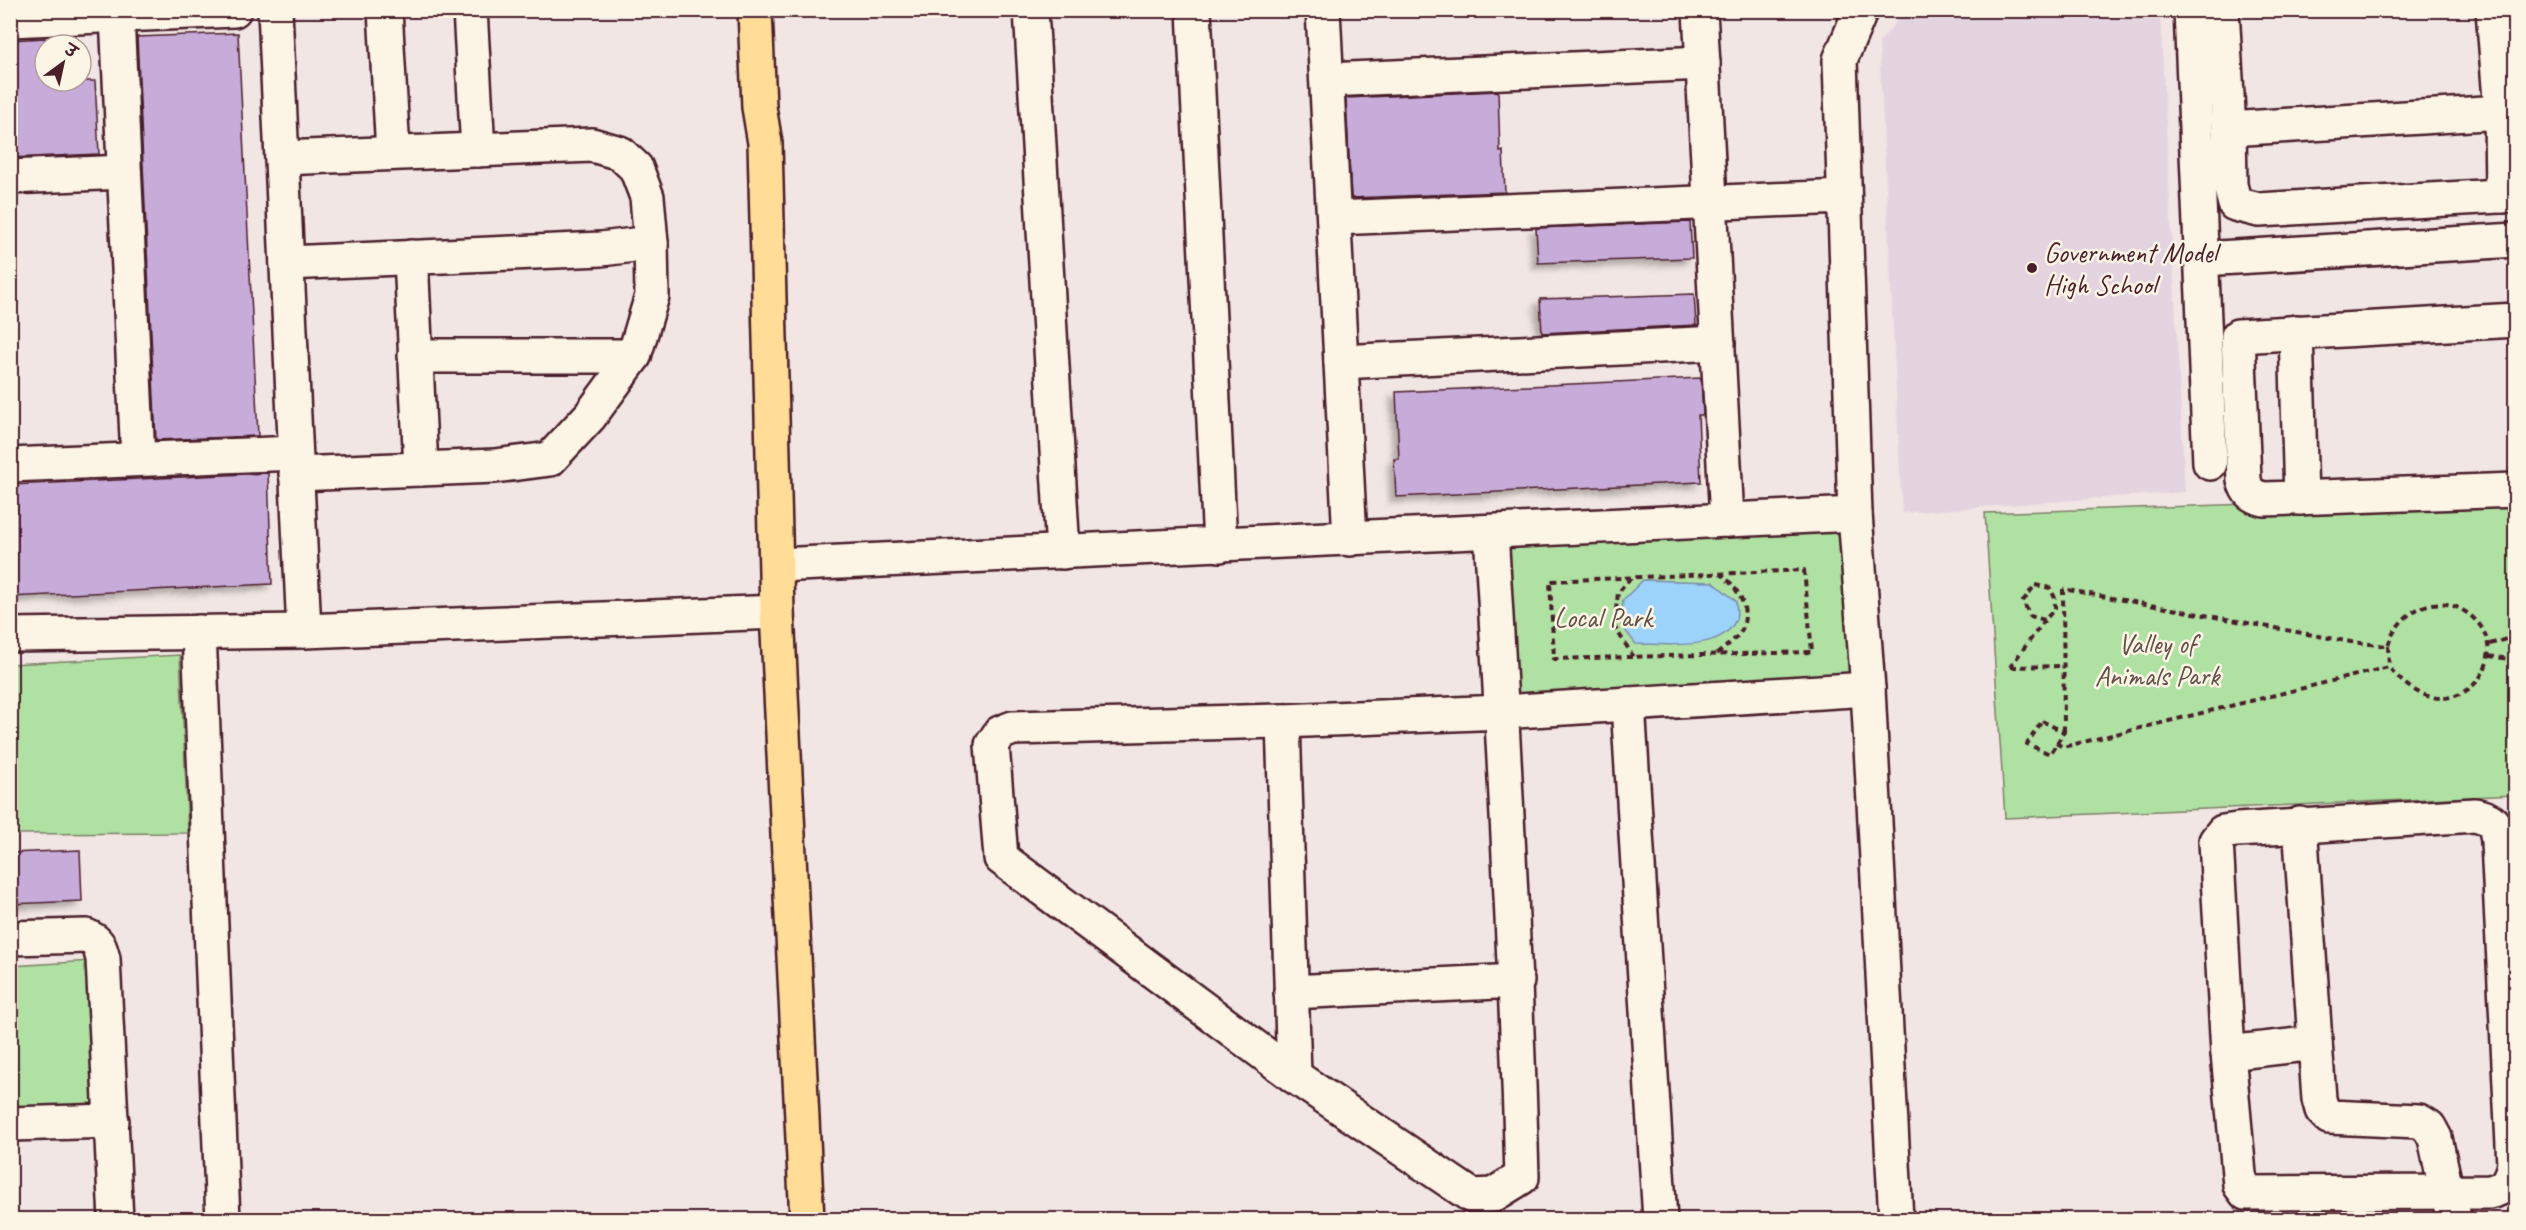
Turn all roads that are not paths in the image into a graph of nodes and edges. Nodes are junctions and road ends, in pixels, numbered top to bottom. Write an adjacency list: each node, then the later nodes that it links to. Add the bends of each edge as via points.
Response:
1 (234, 10): 14 (street)
2 (275, 10): 22 (street)
3 (385, 10): 21 (street)
4 (470, 10): 20 (street)
5 (755, 10): 53 (main road, via 759,107 765,143)
6 (1031, 10): 52 (street)
7 (1194, 10): 51 (street)
8 (1323, 10): 17 (street)
9 (1700, 10): 16 (street)
10 (1861, 10): 26 (street, via 1840,60)
11 (2191, 10): 32 (street)
12 (2222, 10): 19 (street)
13 (2493, 10): 18 (street)
14 (117, 16): 15 (street); 23 (street)
15 (10, 20)
16 (1703, 63): 17 (street); 27 (street)
17 (1327, 80): 28 (street)
18 (2500, 112): 19 (street); 25 (street)
19 (2229, 129): 25 (street, via 2230,185 2235,204 2247,209)
20 (478, 150): 21 (street); 30 (street, via 592,145 620,153 636,168 647,197)
21 (393, 153): 22 (street)
22 (282, 158): 33 (street)
23 (124, 172): 24 (street); 40 (street)
24 (10, 177)
25 (2509, 196)
26 (1844, 197): 27 (street); 47 (street)
27 (1710, 202): 28 (street); 36 (street)
28 (1334, 218): 39 (street)
29 (2516, 240): 32 (street)
30 (651, 243): 31 (street, via 601,249); 38 (street, via 652,296)
31 (411, 257): 33 (street); 37 (street)
32 (2202, 258): 41 (street)
33 (286, 263): 42 (street)
34 (2516, 320): 35 (street)
35 (2296, 332): 46 (street); 46 (street, via 2238,336 2247,489 2264,499)
36 (1718, 343): 39 (street); 48 (street)
37 (415, 356): 38 (street); 44 (street)
38 (634, 357): 44 (street, via 590,416 550,459)
39 (1341, 362): 50 (street)
40 (138, 459): 42 (street); 43 (street)
41 (2210, 463)
42 (296, 464): 44 (street); 55 (street)
43 (10, 465)
44 (420, 469)
45 (2516, 490): 46 (street)
46 (2301, 498)
47 (1855, 514): 48 (street); 58 (street)
48 (1727, 520): 49 (street)
49 (1491, 532): 50 (street); 60 (street)
50 (1350, 539): 51 (street)
51 (1220, 545): 52 (street)
52 (1063, 552): 53 (street)
53 (777, 565): 54 (main road)
54 (777, 612): 55 (street); 74 (main road)
55 (304, 631): 56 (street)
56 (198, 633): 57 (street); 73 (street)
57 (10, 634)
58 (1868, 689): 59 (street); 76 (street)
59 (1628, 704): 60 (street); 75 (street)
60 (1502, 712): 61 (street); 64 (street)
61 (1283, 721): 65 (street); 68 (street, via 1013,728 1000,733 992,745 1002,858)
62 (2300, 825): 66 (street); 67 (street, via 2223,832 2216,841); 71 (street, via 2475,814 2489,819 2496,828 2514,1165 2510,1181 2499,1191)
63 (10, 938): 69 (street, via 86,936 100,945)
64 (1517, 981): 65 (street); 68 (street, via 1522,1177 1493,1195 1472,1196)
65 (1291, 992): 68 (street)
66 (2315, 1043): 67 (street); 71 (street, via 2322,1110 2329,1117 2419,1121 2429,1127)
67 (2228, 1053): 71 (street, via 2240,1185 2246,1193)
68 (1294, 1076)
69 (112, 1121): 70 (street); 72 (street)
70 (10, 1124)
71 (2451, 1207)
72 (116, 1220)
73 (223, 1220)
74 (807, 1220)
75 (1660, 1220)
76 (1896, 1220)

